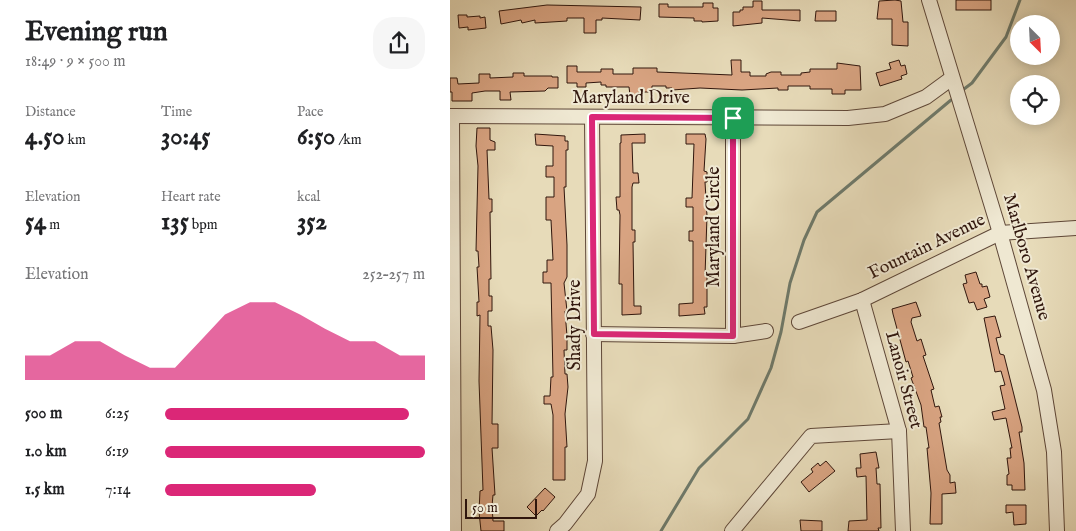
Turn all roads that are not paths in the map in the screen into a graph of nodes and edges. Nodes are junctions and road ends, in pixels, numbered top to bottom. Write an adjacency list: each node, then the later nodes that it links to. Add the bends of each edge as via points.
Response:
1 (928, 0): 2 (street, Marlboro Avenue)
2 (952, 78): 5 (street, Maryland Drive, via 926,97 885,114 848,118); 7 (street, Marlboro Avenue)
3 (451, 116): 4 (street, Maryland Drive); 15 (street)
4 (592, 117): 5 (street, Maryland Drive); 11 (street, Shady Drive)
5 (733, 118): 12 (street, Maryland Circle)
6 (1076, 228): 7 (street, Fountain Avenue)
7 (1000, 233): 8 (street, Fountain Avenue); 18 (street, Marlboro Avenue, via 1044,390 1054,452)
8 (862, 300): 9 (street, Fountain Avenue); 13 (street, Lanoir Street)
9 (799, 322)
10 (766, 331): 12 (street)
11 (594, 334): 12 (street); 14 (street, Shady Drive, via 595,461 588,494)
12 (733, 336)
13 (899, 431): 16 (street, via 811,436); 17 (street, Lanoir Street)
14 (561, 528)
15 (454, 531)
16 (732, 531)
17 (903, 531)
18 (1057, 531)

